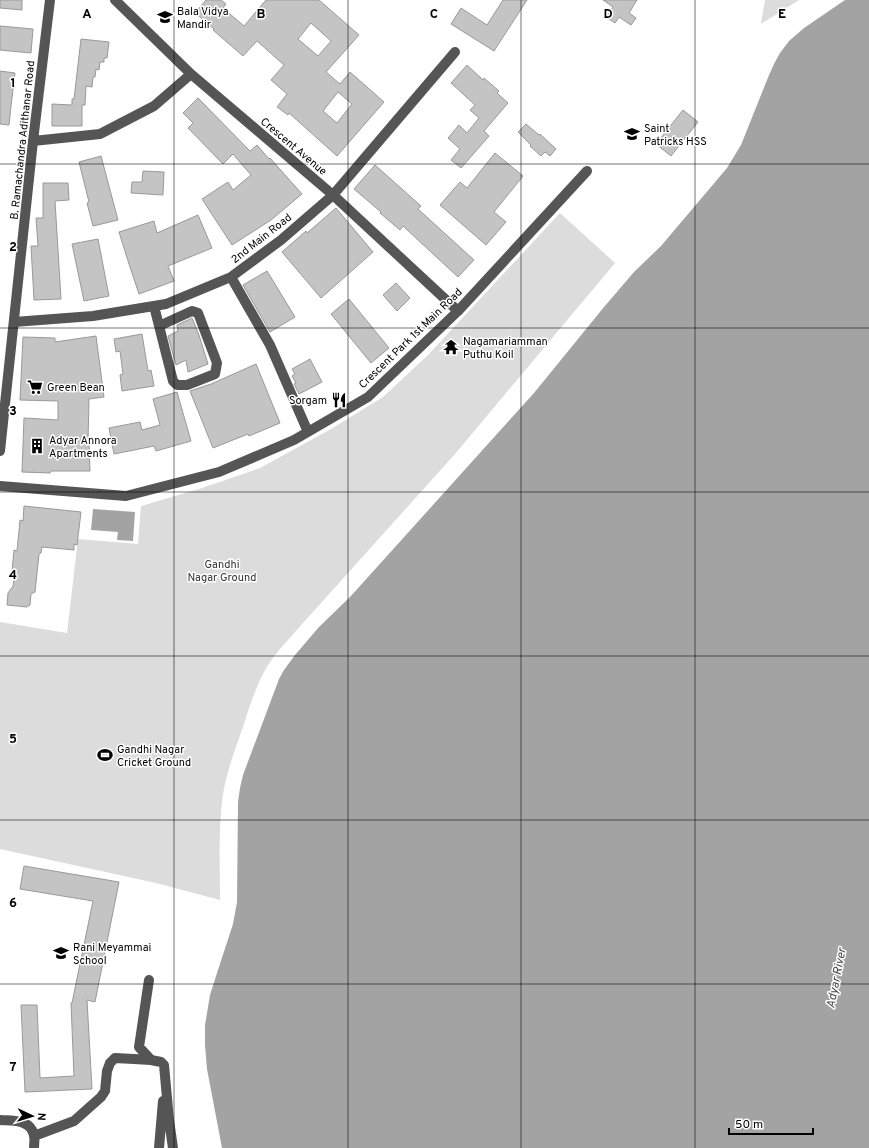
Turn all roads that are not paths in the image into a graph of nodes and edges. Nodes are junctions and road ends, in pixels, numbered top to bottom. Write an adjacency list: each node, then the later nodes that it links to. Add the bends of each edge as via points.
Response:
1 (50, 0): 5 (street, B. Ramachandra Adithanar Road)
2 (115, 0): 4 (street, Crescent Avenue)
3 (456, 52): 7 (street, 2nd Main Road)
4 (191, 74): 5 (street, via 154,106 100,134); 7 (street, Crescent Avenue)
5 (33, 142): 11 (street, B. Ramachandra Adithanar Road)
6 (587, 171): 10 (street, Crescent Park 1st Main Road)
7 (333, 195): 8 (street, 2nd Main Road, via 281,240); 10 (street, Crescent Avenue)
8 (231, 277): 9 (street, 2nd Main Road, via 166,304); 13 (street, via 270,345)
9 (154, 306): 11 (street, 2nd Main Road, via 93,316); 12 (street)
10 (458, 311): 13 (street, Crescent Park 1st Main Road, via 368,397)
11 (14, 322): 14 (street, B. Ramachandra Adithanar Road)
12 (159, 326): 12 (street, via 173,382 177,385 187,385 215,374 217,363 198,313 192,311)
13 (308, 432): 15 (street, Crescent Park 1st Main Road, via 219,472 126,496)
14 (0, 450)
15 (0, 486)
16 (149, 980): 17 (street, via 139,1047)
17 (151, 1060): 18 (street); 20 (street, via 112,1059 101,1097 74,1121)
18 (164, 1065): 22 (street); 23 (street)
19 (0, 1120): 20 (street, via 24,1122 30,1126)
20 (34, 1136): 21 (street)
21 (34, 1148)
22 (159, 1148)
23 (173, 1148)

